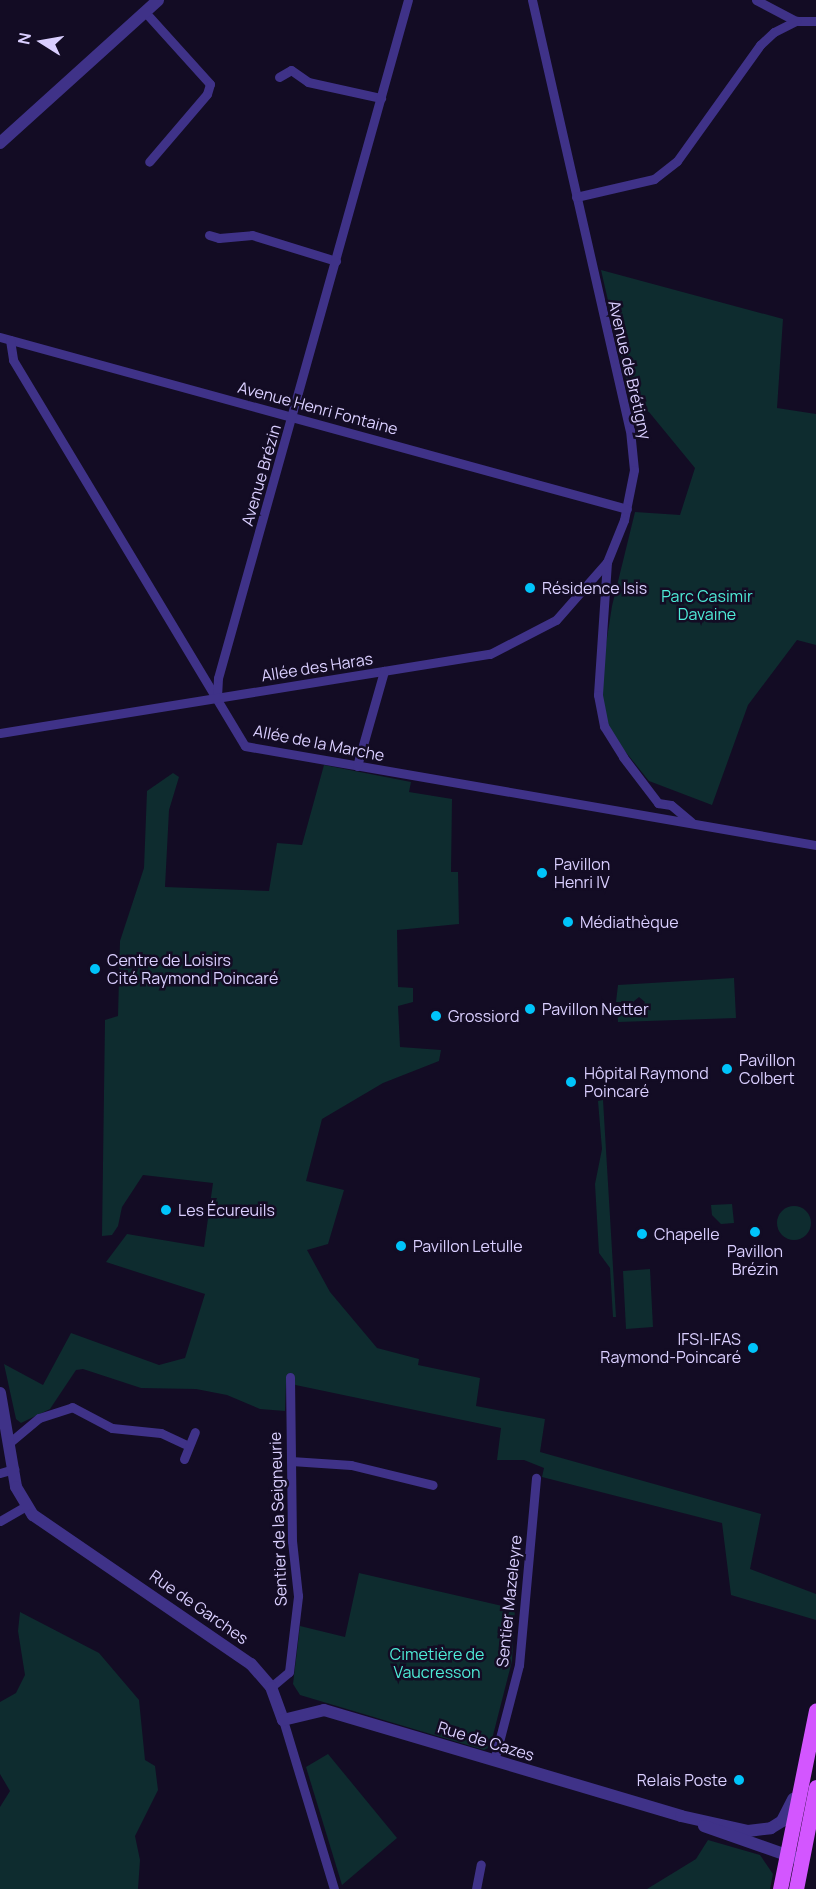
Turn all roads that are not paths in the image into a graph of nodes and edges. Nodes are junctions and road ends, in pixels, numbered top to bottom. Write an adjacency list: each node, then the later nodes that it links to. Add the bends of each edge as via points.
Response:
1 (158, 0): 5 (street)
2 (408, 0): 10 (street, Avenue Brézin)
3 (532, 0): 13 (street, Avenue de Brétigny)
4 (756, 0): 6 (street)
5 (145, 12): 11 (street); 12 (street, via 210,84 207,94)
6 (796, 21): 7 (street); 13 (street, via 760,45 677,161 654,179)
7 (811, 22): 8 (street)
8 (816, 28)
9 (279, 77): 10 (street, via 291,70 308,82)
10 (381, 98): 15 (street, Avenue Brézin)
11 (0, 143)
12 (149, 162)
13 (576, 197): 19 (street, Avenue de Brétigny, via 630,430 634,470)
14 (209, 235): 15 (street, via 252,235)
15 (336, 261): 18 (street, Avenue Brézin)
16 (0, 337): 17 (street, Avenue Henri Fontaine)
17 (10, 340): 18 (street, Avenue Henri Fontaine); 22 (street, Allée de la Marche, via 13,360)
18 (293, 417): 19 (street, Avenue Henri Fontaine); 22 (street, Avenue Brézin, via 219,678)
19 (627, 508): 20 (street, Avenue de Brétigny)
20 (607, 562): 21 (street, Allée des Haras, via 556,620 512,645 490,654); 25 (street, Avenue de Brétigny, via 598,653 602,716 613,742)
21 (384, 671): 22 (street, Allée des Haras); 24 (street)
22 (217, 698): 23 (street, Allée des Haras); 24 (street, Allée de la Marche, via 244,746)
23 (0, 733)
24 (357, 766): 26 (street, Allée de la Marche)
25 (658, 803): 26 (street); 27 (street, Avenue de Brétigny, via 671,805)
26 (653, 818): 27 (street, Allée de la Marche)
27 (692, 823): 28 (street, Allée de la Marche)
28 (816, 845)
29 (290, 1377): 35 (street, Sentier de la Seigneurie)
30 (0, 1393): 32 (street, Rue de Garches)
31 (195, 1432): 33 (street)
32 (9, 1443): 33 (street, via 39,1418 72,1407 112,1428 160,1433); 36 (street, Rue de Garches)
33 (187, 1445): 34 (street)
34 (184, 1459)
35 (291, 1461): 39 (street, via 351,1465); 42 (street, Sentier de la Seigneurie, via 297,1606 290,1672)
36 (14, 1469): 37 (street); 40 (street, Rue de Garches, via 16,1487)
37 (0, 1473)
38 (536, 1478): 45 (street, Sentier Mazeleyre, via 519,1665)
39 (434, 1485)
40 (26, 1506): 41 (street); 42 (street, Rue de Garches, via 41,1522 148,1590 251,1664)
41 (0, 1521)
42 (271, 1687): 44 (street, Rue de Garches)
43 (816, 1711): 46 (main road)
44 (283, 1720): 45 (street, Rue de Cazes, via 324,1710); 54 (street, Rue de Garches)
45 (494, 1761): 48 (street, Rue de Cazes)
46 (803, 1770): 49 (main road); 50 (street, via 787,1815)
47 (816, 1788): 51 (main road)
48 (681, 1816): 50 (street, Rue de Cazes, via 748,1831); 52 (street, Rue de Cazes)
49 (793, 1824): 50 (street, Rue de Cazes); 51 (street); 52 (main road)
50 (771, 1827)
51 (805, 1838): 52 (main road)
52 (794, 1858): 56 (main road); 57 (main road)
53 (481, 1864): 55 (street)
54 (334, 1889)
55 (476, 1889)
56 (780, 1889)
57 (796, 1889)

